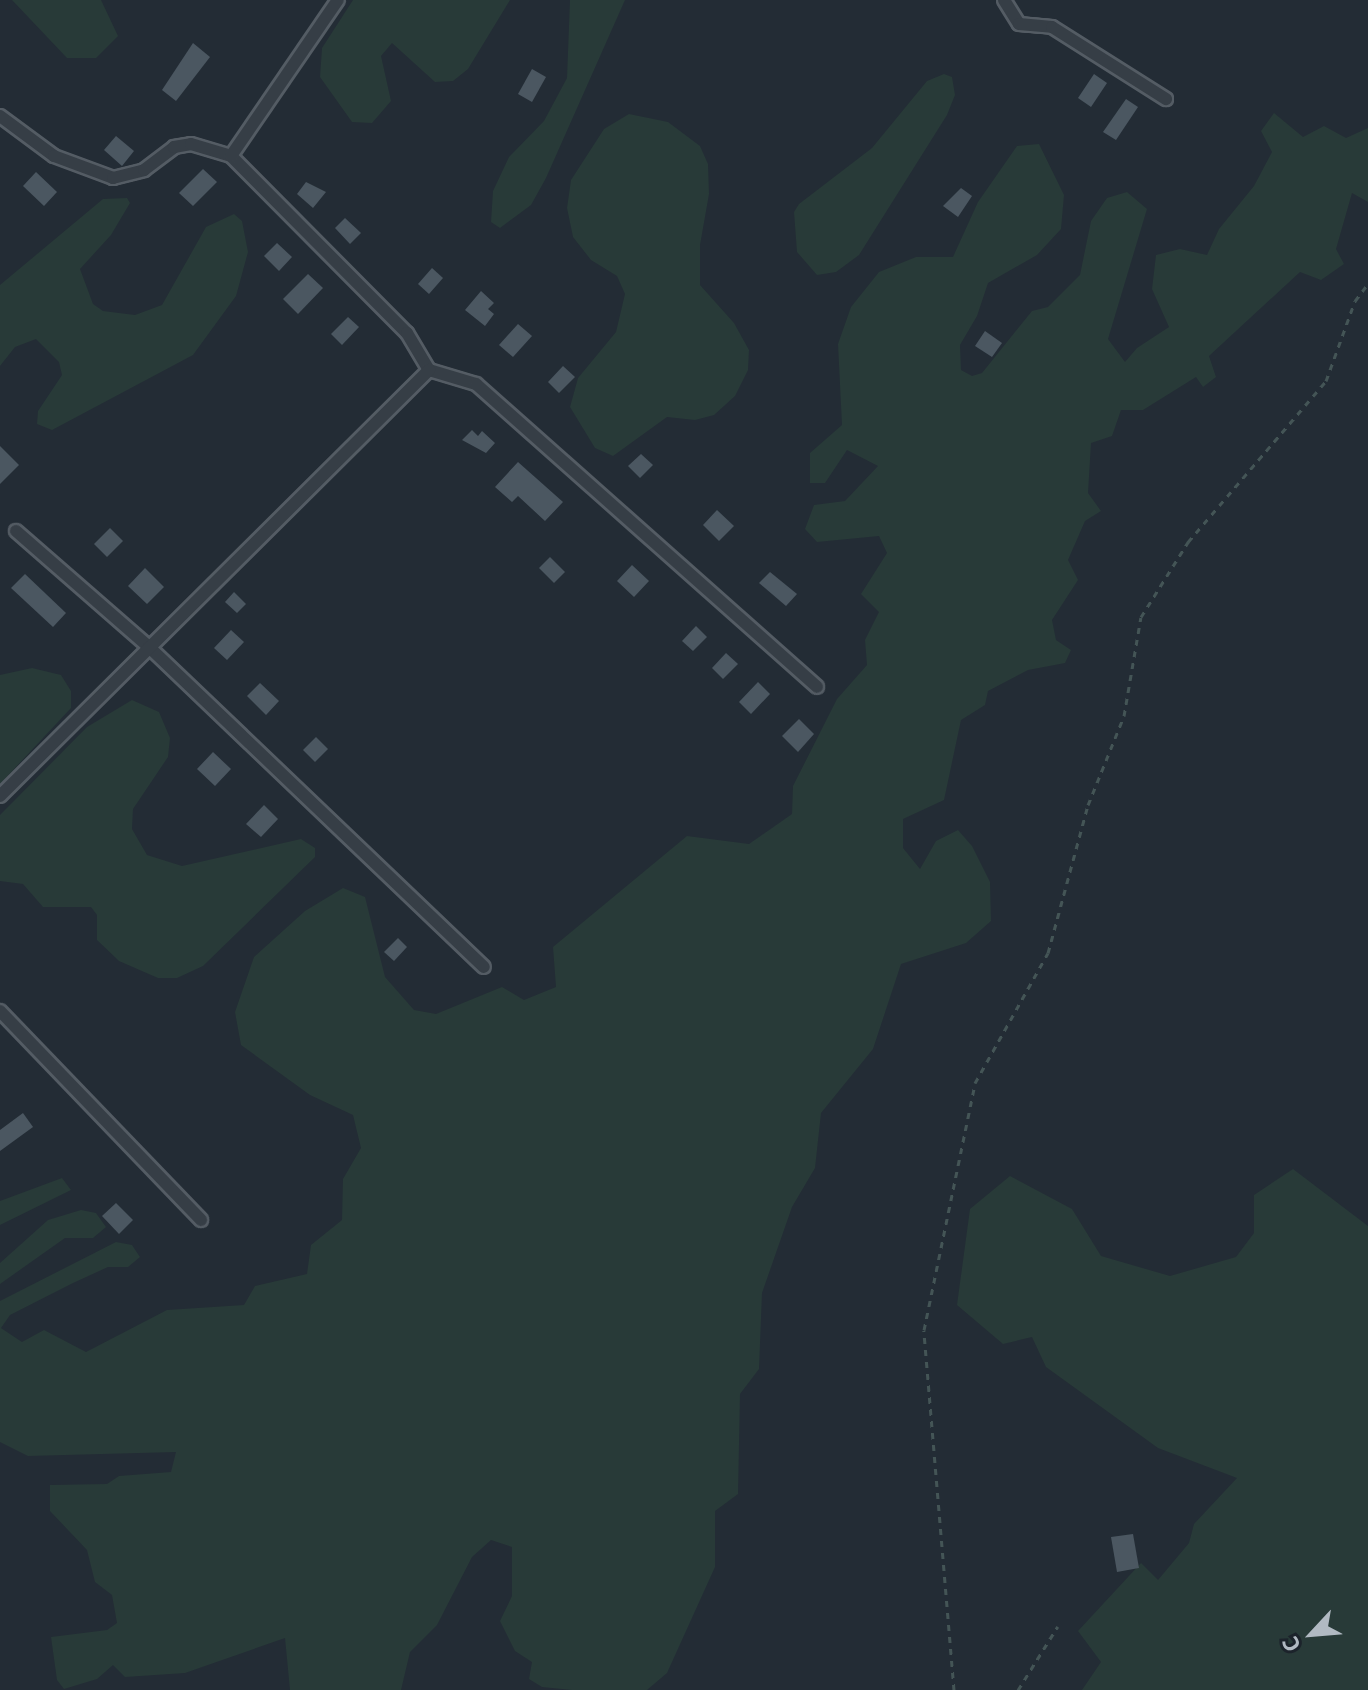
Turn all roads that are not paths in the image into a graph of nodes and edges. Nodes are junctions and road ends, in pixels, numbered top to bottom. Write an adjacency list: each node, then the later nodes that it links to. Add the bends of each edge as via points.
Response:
1 (338, 0): 5 (street)
2 (1004, 0): 3 (street, via 1019,24 1052,27)
3 (1166, 99)
4 (0, 116): 5 (street, via 54,156 113,178 144,170 174,147 191,144)
5 (231, 156): 6 (street, via 407,333)
6 (429, 370): 8 (street); 9 (street, via 476,384)
7 (16, 531): 8 (street)
8 (149, 647): 10 (street); 11 (street)
9 (817, 687)
10 (0, 796)
11 (484, 967)
12 (0, 1011): 13 (street)
13 (201, 1220)

